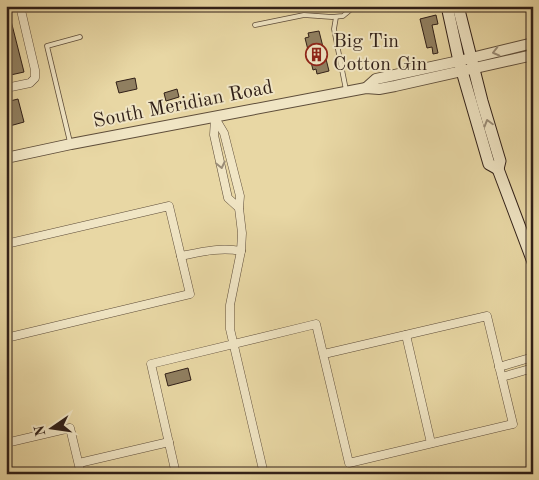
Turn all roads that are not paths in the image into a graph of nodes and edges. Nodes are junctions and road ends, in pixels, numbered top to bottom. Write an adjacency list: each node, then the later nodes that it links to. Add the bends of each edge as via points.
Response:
1 (20, 6): 11 (street, via 36,70 35,78 30,83)
2 (356, 6): 5 (lane)
3 (447, 6): 10 (main road)
4 (458, 6): 10 (main road)
5 (336, 17): 6 (lane, via 304,15); 12 (lane, via 334,29)
6 (255, 25)
7 (80, 37): 14 (lane, via 47,46)
8 (533, 43): 10 (street, South Meridian Road, one-way to 10)
9 (533, 56): 10 (street, South Meridian Road)
10 (467, 64): 12 (street, South Meridian Road, via 376,79 366,88); 19 (main road, via 489,164 498,170)
11 (6, 88)
12 (347, 92): 13 (street, South Meridian Road)
13 (215, 118): 14 (street, South Meridian Road); 17 (street, via 224,133 240,196)
14 (71, 144): 15 (street, South Meridian Road)
15 (6, 158)
16 (6, 244): 18 (street, via 169,206)
17 (241, 251): 18 (street, via 215,250); 22 (street, via 230,305 230,330)
18 (181, 256): 21 (street, via 190,294)
19 (533, 262)
20 (406, 335): 23 (street); 25 (street, via 487,316); 30 (street)
21 (6, 338)
22 (234, 344): 23 (street, via 316,324); 28 (street, via 151,364); 34 (street)
23 (324, 354): 30 (street, via 349,463)
24 (533, 357): 25 (street)
25 (500, 367): 27 (street)
26 (533, 368): 27 (street)
27 (502, 377): 30 (street, via 513,424)
28 (169, 442): 31 (street); 33 (street)
29 (6, 443): 31 (street, via 70,428)
30 (431, 444)
31 (79, 464): 32 (street)
32 (81, 474)
33 (176, 474)
34 (264, 474)

